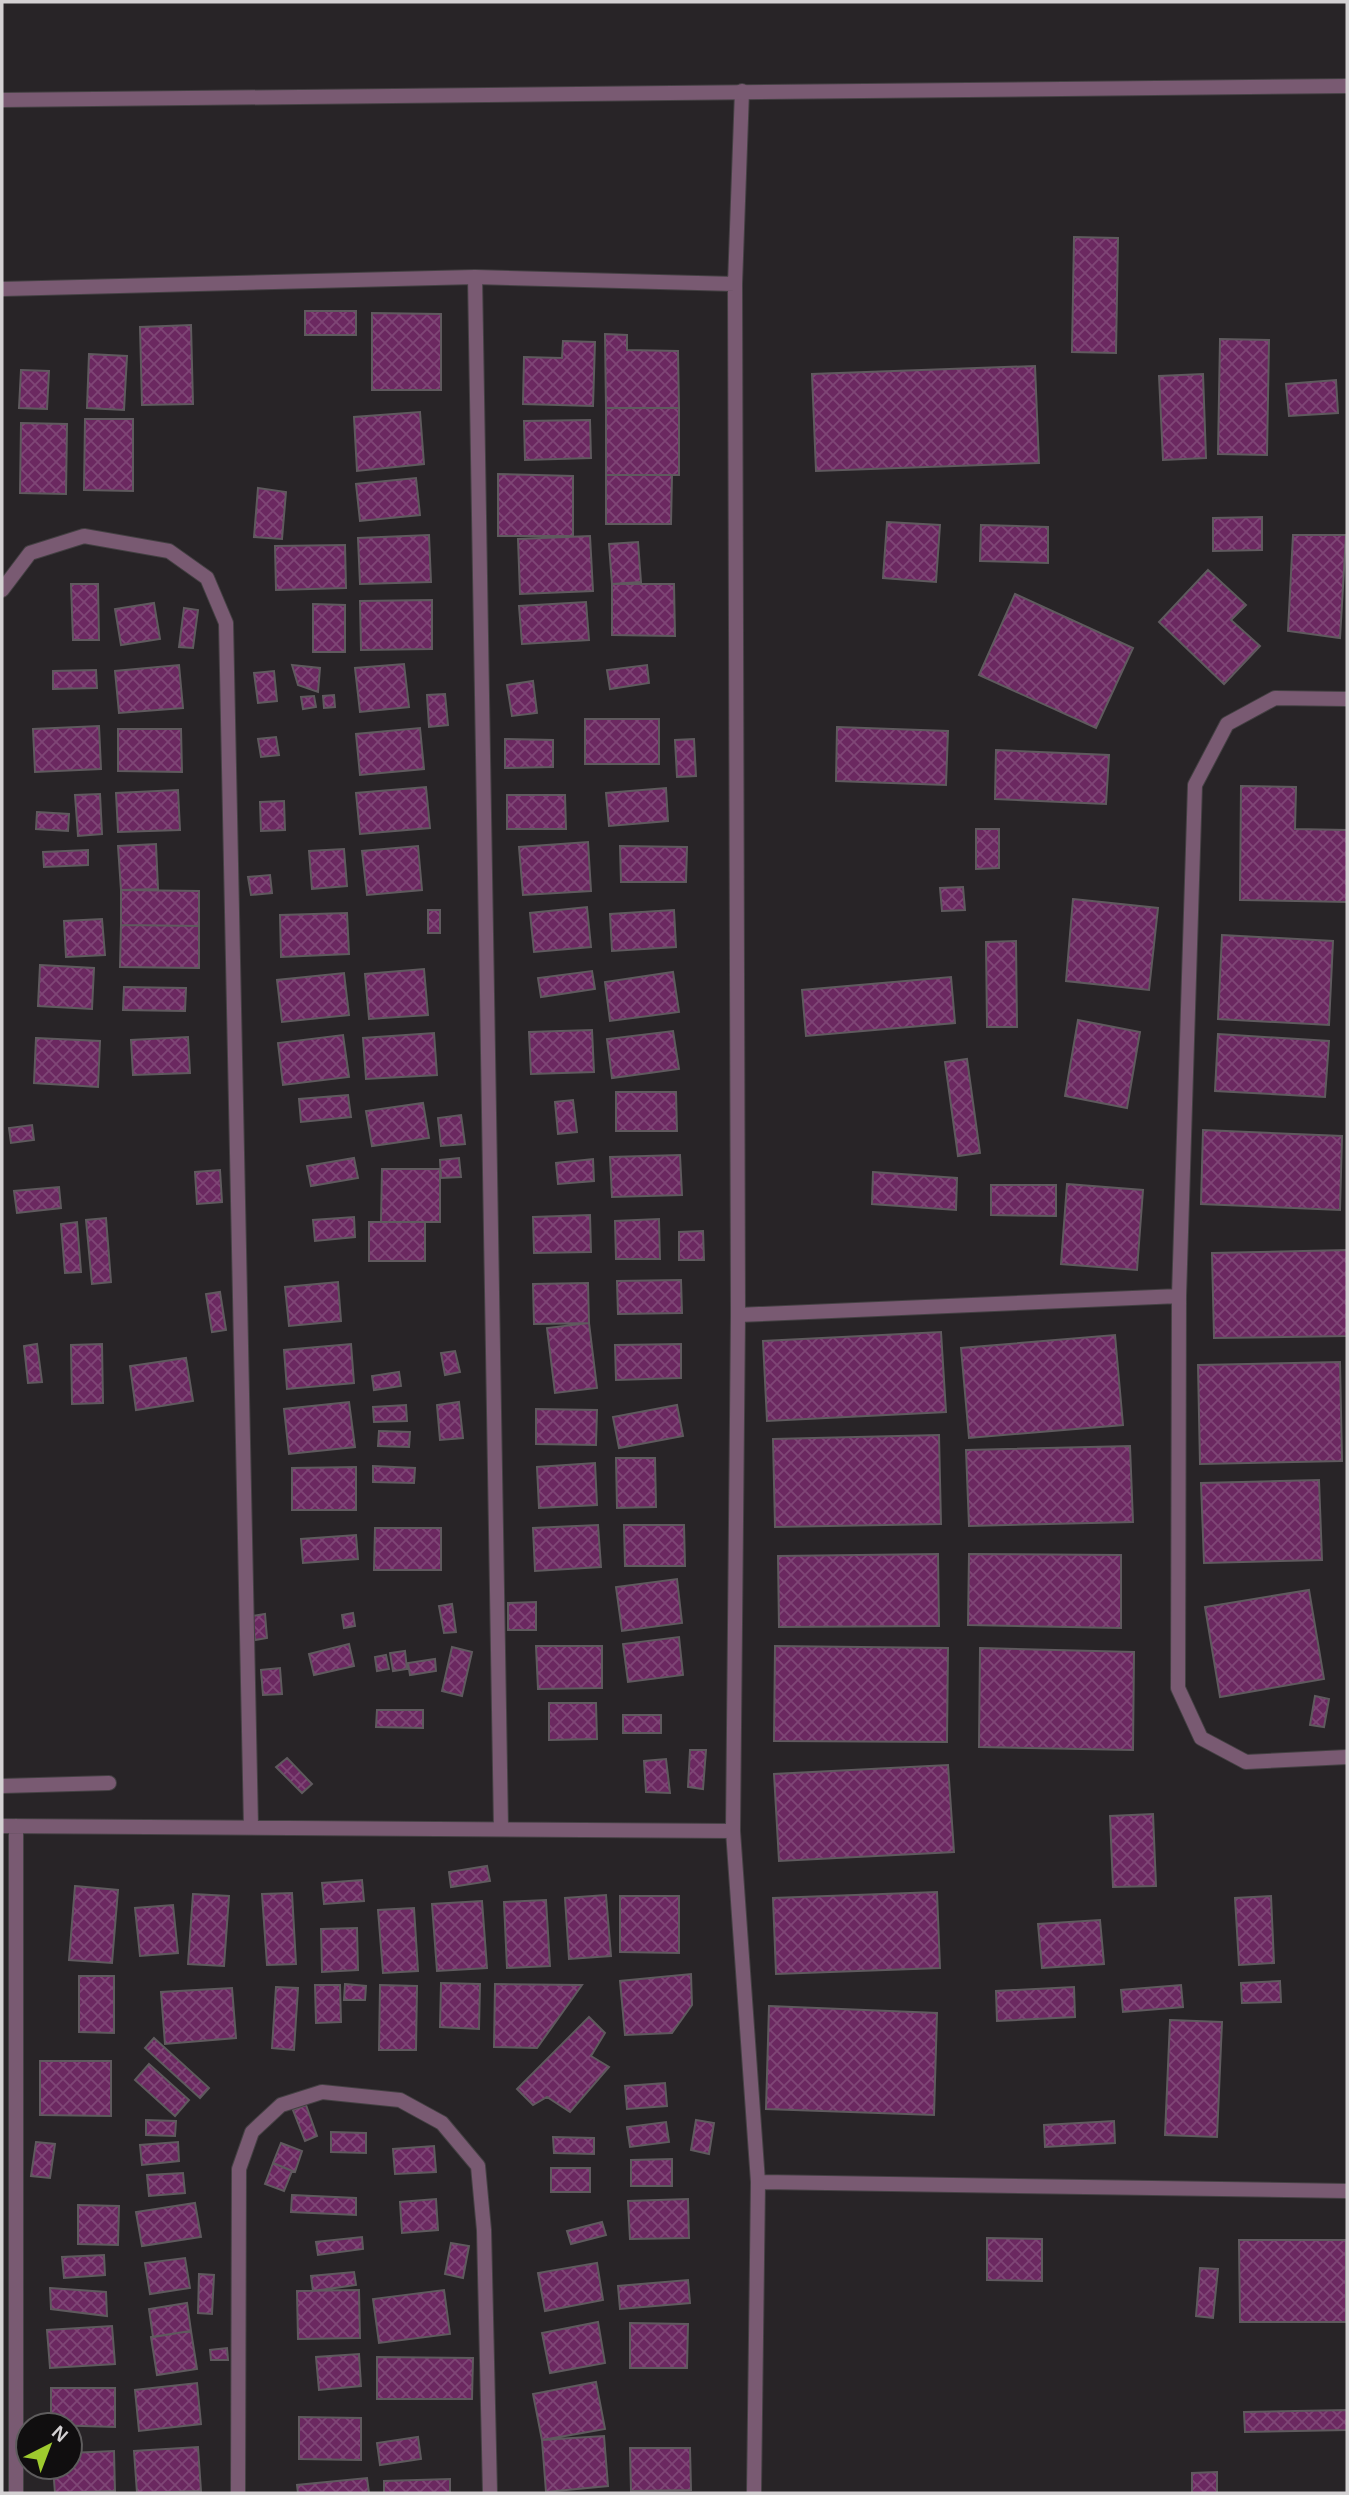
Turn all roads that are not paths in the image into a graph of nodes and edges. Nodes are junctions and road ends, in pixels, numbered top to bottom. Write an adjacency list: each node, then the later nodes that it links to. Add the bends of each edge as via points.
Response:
1 (1347, 86): 2 (street)
2 (742, 91): 3 (street); 5 (street)
3 (2, 100)
4 (475, 277): 5 (street); 6 (street); 16 (street)
5 (735, 284): 10 (street)
6 (2, 289)
7 (2, 590): 15 (street, via 30,553 84,536 169,551 207,578 226,623)
8 (1347, 699): 9 (street, via 1275,698 1227,724 1195,785)
9 (1180, 1296): 10 (street); 11 (street, via 1178,1688 1201,1738 1246,1762)
10 (738, 1315): 17 (street)
11 (1347, 1757)
12 (109, 1783): 13 (street)
13 (2, 1786)
14 (9, 1826): 15 (street); 20 (street)
15 (251, 1827): 16 (street)
16 (501, 1829): 17 (street)
17 (733, 1831): 18 (street)
18 (758, 2182): 19 (street); 23 (street)
19 (1347, 2191)
20 (16, 2493)
21 (238, 2493): 22 (street, via 239,2169 252,2132 281,2105 322,2092 400,2100 442,2123 478,2166 484,2230)
22 (490, 2493)
23 (754, 2493)

